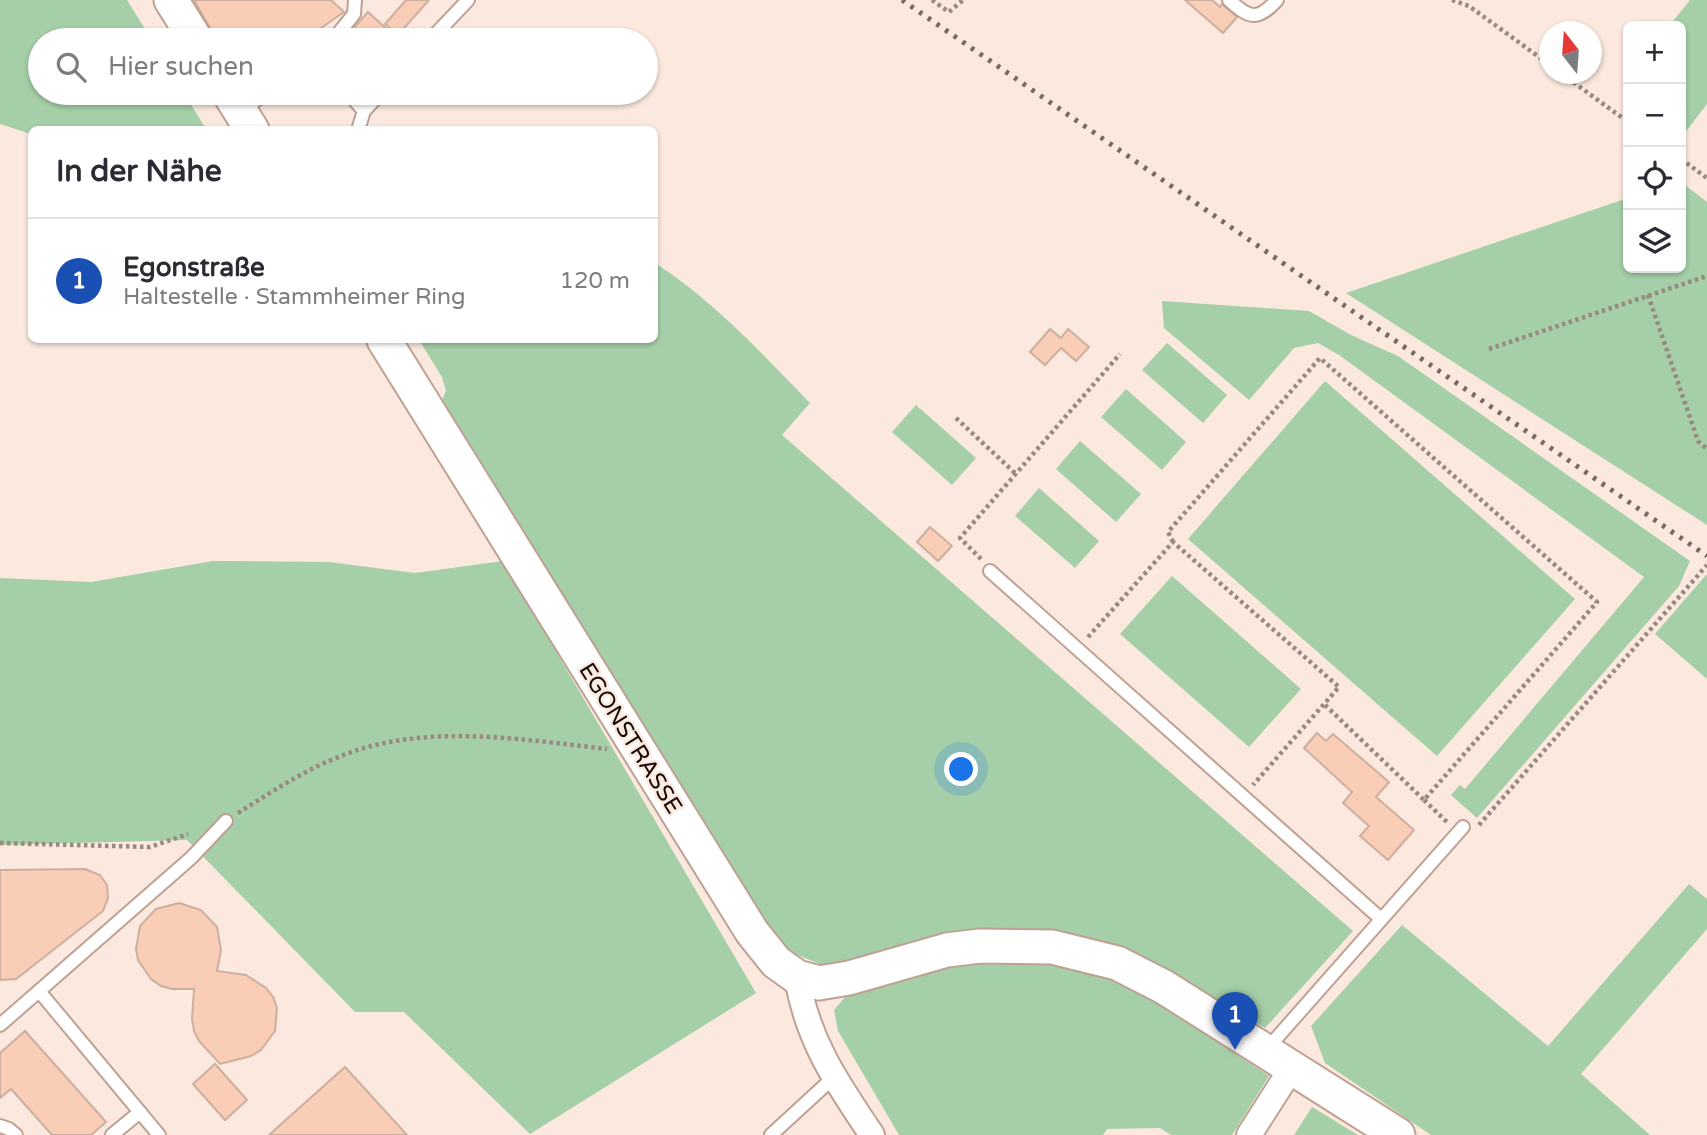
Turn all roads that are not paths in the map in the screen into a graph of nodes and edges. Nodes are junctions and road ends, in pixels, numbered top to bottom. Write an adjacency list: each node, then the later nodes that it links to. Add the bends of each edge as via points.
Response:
1 (171, 0): 6 (street)
2 (355, 0): 7 (lane, via 354,14)
3 (468, 0): 8 (lane)
4 (1229, 0): 5 (lane, via 1254,16 1266,12)
5 (1277, 0)
6 (188, 28)
7 (343, 28)
8 (441, 28)
9 (359, 105): 11 (lane)
10 (370, 105): 11 (lane)
11 (364, 111): 12 (lane)
12 (359, 126)
13 (386, 343): 18 (street, EGONSTRASSE, via 752,932 776,962)
14 (990, 570): 17 (lane)
15 (226, 821): 19 (lane, via 191,858)
16 (1461, 829): 17 (lane)
17 (1381, 919): 21 (lane)
18 (797, 977): 21 (street, via 829,982 947,950 980,946 1052,947 1117,963); 22 (street, via 805,1018)
19 (39, 991): 20 (lane); 23 (lane)
20 (1, 1023)
21 (1279, 1058): 30 (street); 31 (street)
22 (833, 1078): 28 (lane); 29 (street)
23 (140, 1112): 26 (lane); 27 (lane)
24 (0, 1126): 25 (lane)
25 (16, 1135)
26 (112, 1135)
27 (159, 1135)
28 (771, 1135)
29 (872, 1135)
30 (1249, 1135)
31 (1398, 1135)

